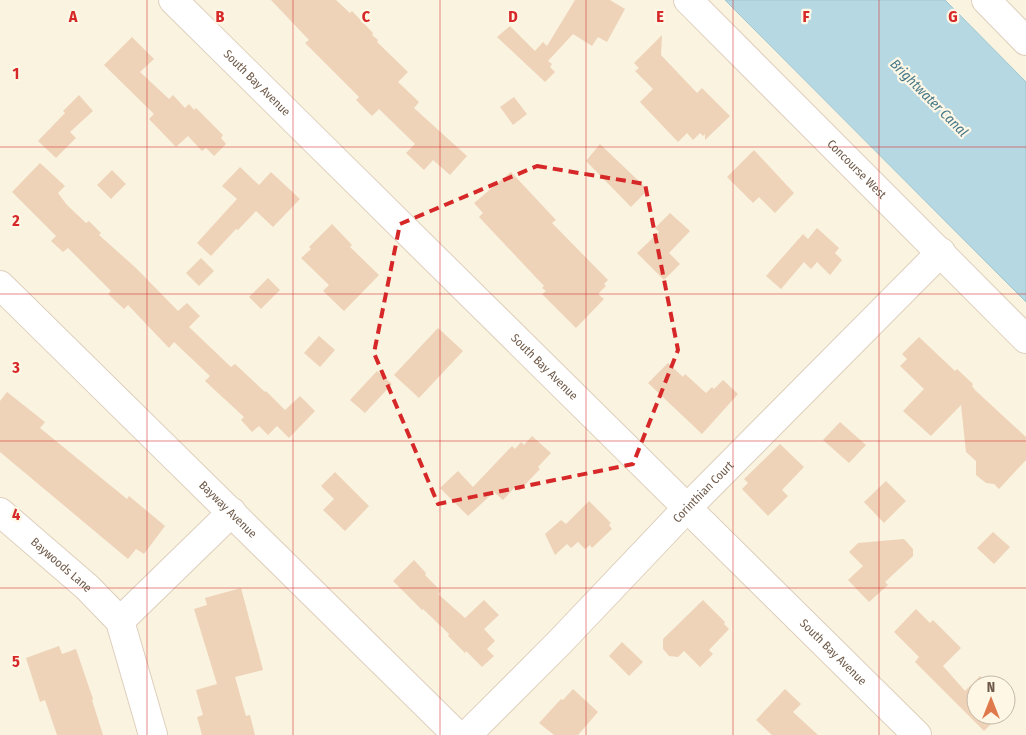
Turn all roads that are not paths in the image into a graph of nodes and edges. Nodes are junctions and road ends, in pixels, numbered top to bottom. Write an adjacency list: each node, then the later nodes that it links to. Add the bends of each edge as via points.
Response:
1 (173, 0): 8 (street, South Bay Avenue)
2 (688, 0): 5 (street, Concourse West)
3 (986, 0): 4 (street)
4 (1026, 41)
5 (941, 252): 7 (street, Concourse West); 8 (street, Corinthian Court)
6 (0, 285): 10 (street, Bayway Avenue)
7 (1026, 339)
8 (688, 508): 14 (street, Corinthian Court); 15 (street, South Bay Avenue)
9 (0, 512): 11 (street, Baywoods Lane, via 87,587)
10 (232, 512): 11 (street); 13 (street, Bayway Avenue)
11 (120, 621): 12 (street, Baywoods Lane)
12 (153, 735)
13 (457, 735)
14 (467, 735)
15 (917, 735)

